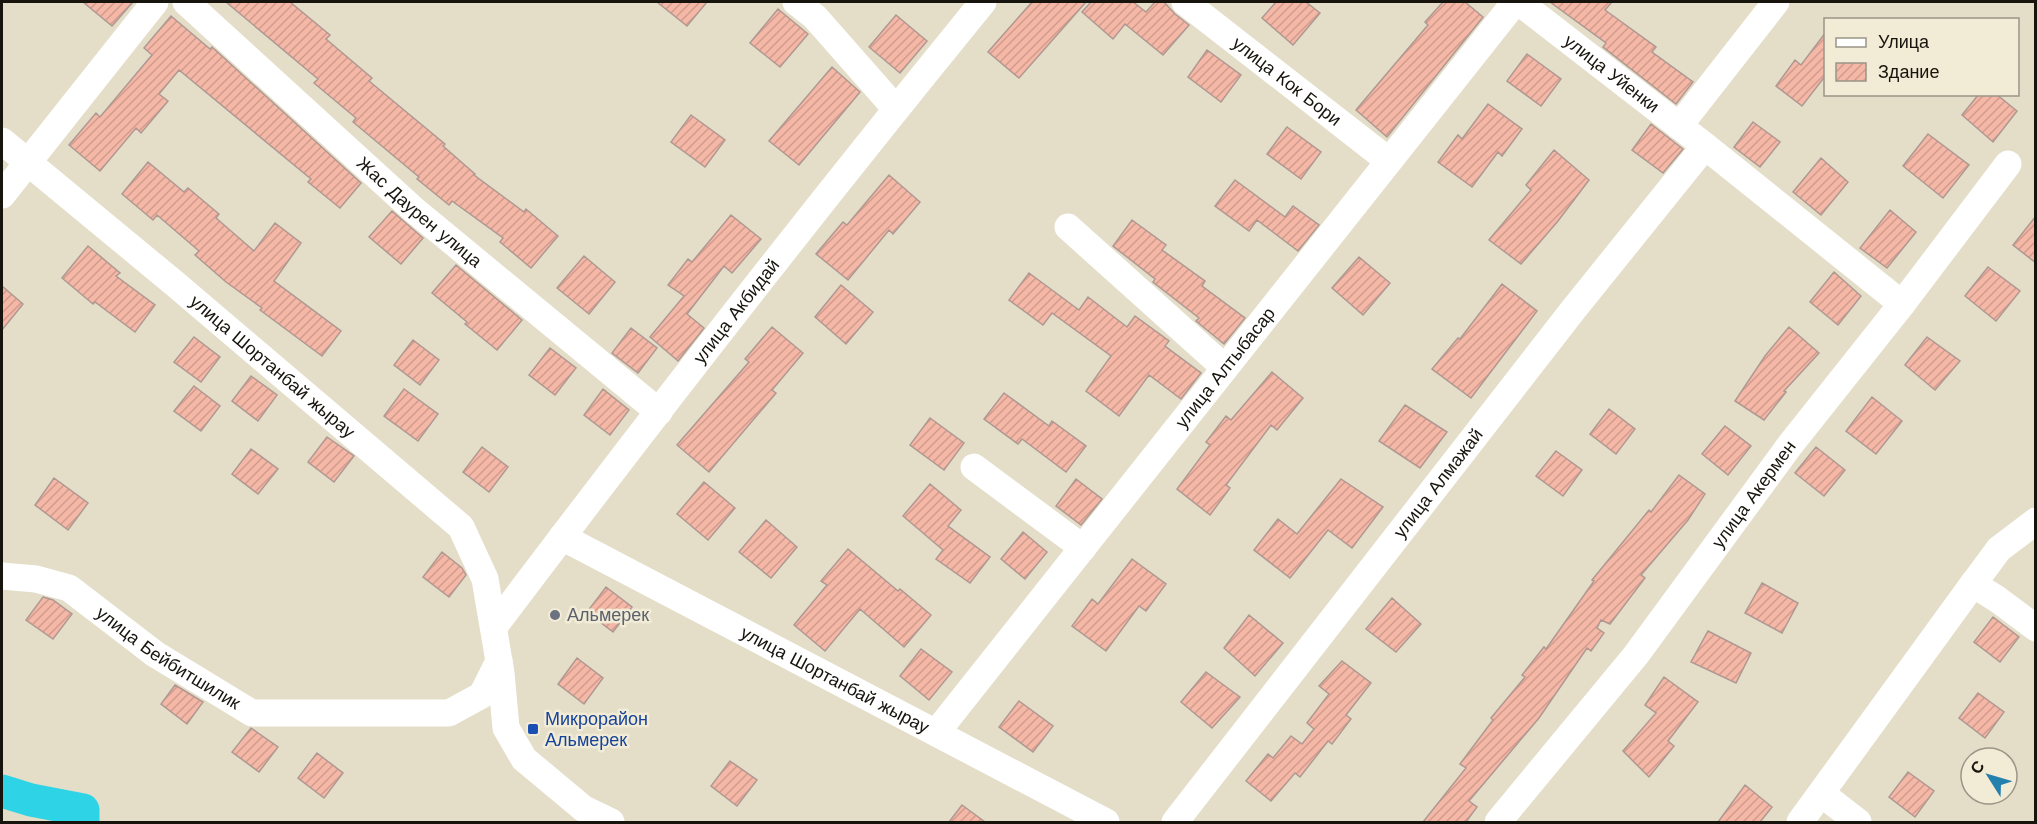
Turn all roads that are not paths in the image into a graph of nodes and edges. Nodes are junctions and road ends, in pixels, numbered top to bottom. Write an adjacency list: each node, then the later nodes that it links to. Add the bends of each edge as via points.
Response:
1 (155, 2): 13 (street)
2 (186, 2): 19 (street, Жас Даурен улица, via 414,210)
3 (796, 2): 8 (street, via 815,17)
4 (982, 2): 8 (street, улица Акбидай)
5 (1185, 2): 12 (street, улица Кок Бори)
6 (1517, 2): 9 (street, улица Уйенки); 12 (street, улица Алтыбасар)
7 (1776, 2): 9 (street)
8 (896, 109): 19 (street, улица Акбидай)
9 (1679, 126): 11 (street, улица Уйенки)
10 (2, 141): 13 (street, улица Шортанбай жырау)
11 (1705, 146): 17 (street, улица Уйенки); 34 (street, улица Алмажай)
12 (1389, 161): 18 (street, улица Алтыбасар)
13 (26, 162): 15 (street); 26 (street, улица Шортанбай жырау, via 461,527 485,579)
14 (2008, 164): 17 (street, улица Акермен)
15 (2, 195)
16 (1068, 227): 18 (street)
17 (1902, 304): 31 (street, улица Акермен, via 1790,445 1636,655)
18 (1225, 368): 23 (street, улица Алтыбасар)
19 (659, 412): 22 (street, улица Акбидай)
20 (975, 467): 23 (street)
21 (2036, 520): 25 (street, via 1999,549)
22 (562, 537): 26 (street, улица Акбидай); 29 (street, улица Шортанбай жырау)
23 (1083, 548): 29 (street, улица Алтыбасар)
24 (2, 576): 28 (street, улица Бейбитшилик, via 36,579 69,588 155,654 252,713 449,713 482,694)
25 (1973, 584): 27 (street); 30 (street)
26 (494, 627): 28 (street)
27 (2036, 628)
28 (499, 661): 32 (street, via 506,728 524,759 584,809)
29 (936, 733): 33 (street, улица Шортанбай жырау)
30 (1822, 794): 35 (street); 36 (street)
31 (1504, 820)
32 (611, 822)
33 (1106, 822)
34 (1175, 822)
35 (1800, 822)
36 (1858, 822)

